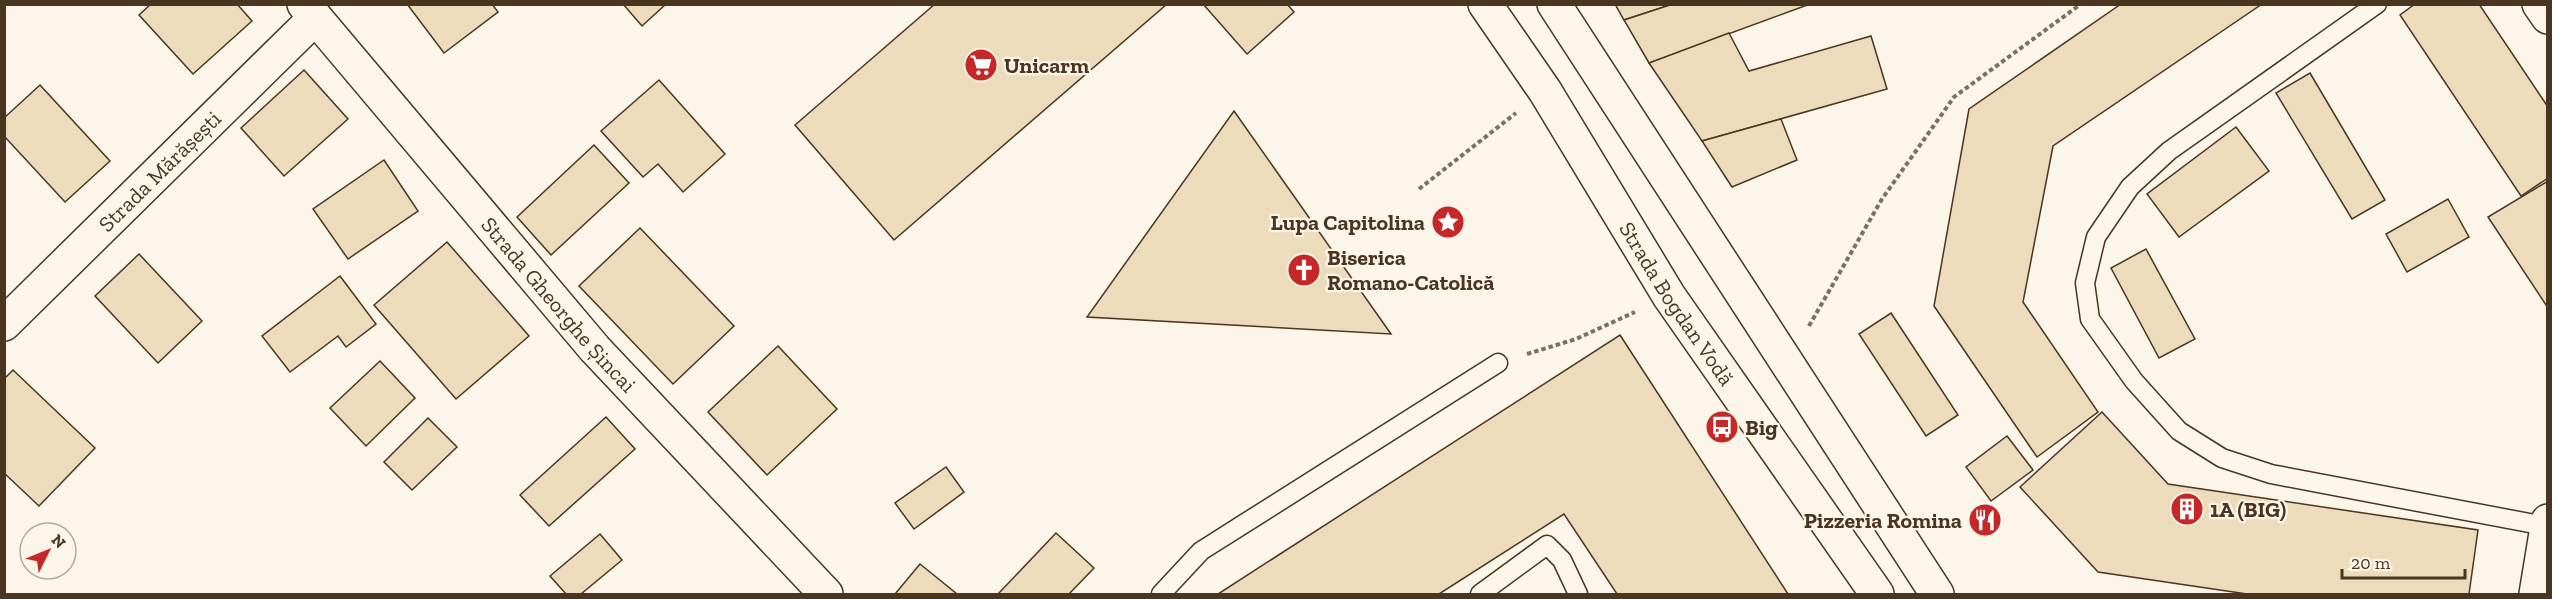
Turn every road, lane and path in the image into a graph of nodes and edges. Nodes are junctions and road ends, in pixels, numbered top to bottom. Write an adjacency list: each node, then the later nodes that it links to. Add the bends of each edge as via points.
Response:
1 (1485, 4): 8 (main road, Strada Bogdan Vodă)
2 (1554, 4): 13 (main road)
3 (2081, 4): 13 (path, via 1954,97 1882,199)
4 (2377, 4): 14 (lane, via 2169,151 2130,187 2096,237 2085,284 2090,319 2134,381 2179,431 2222,458 2271,474)
5 (2539, 4): 7 (main road)
6 (309, 11): 11 (main road, Strada Mărășești); 16 (main road, Strada Gheorghe Șincai, via 596,349)
7 (2547, 17)
8 (1545, 91): 9 (path); 10 (main road, Strada Bogdan Vodă)
9 (1419, 189)
10 (1670, 296): 12 (path, via 1576,339); 20 (main road, Strada Bogdan Vodă)
11 (4, 324)
12 (1498, 363): 17 (lane, via 1202,551)
13 (1788, 364): 21 (main road)
14 (2547, 524): 22 (main road)
15 (1502, 588): 18 (lane); 19 (lane, via 1547,545 1562,560)
16 (826, 594)
17 (1161, 594)
18 (1480, 594)
19 (1578, 594)
20 (1877, 594)
21 (1937, 594)
22 (2536, 594)

